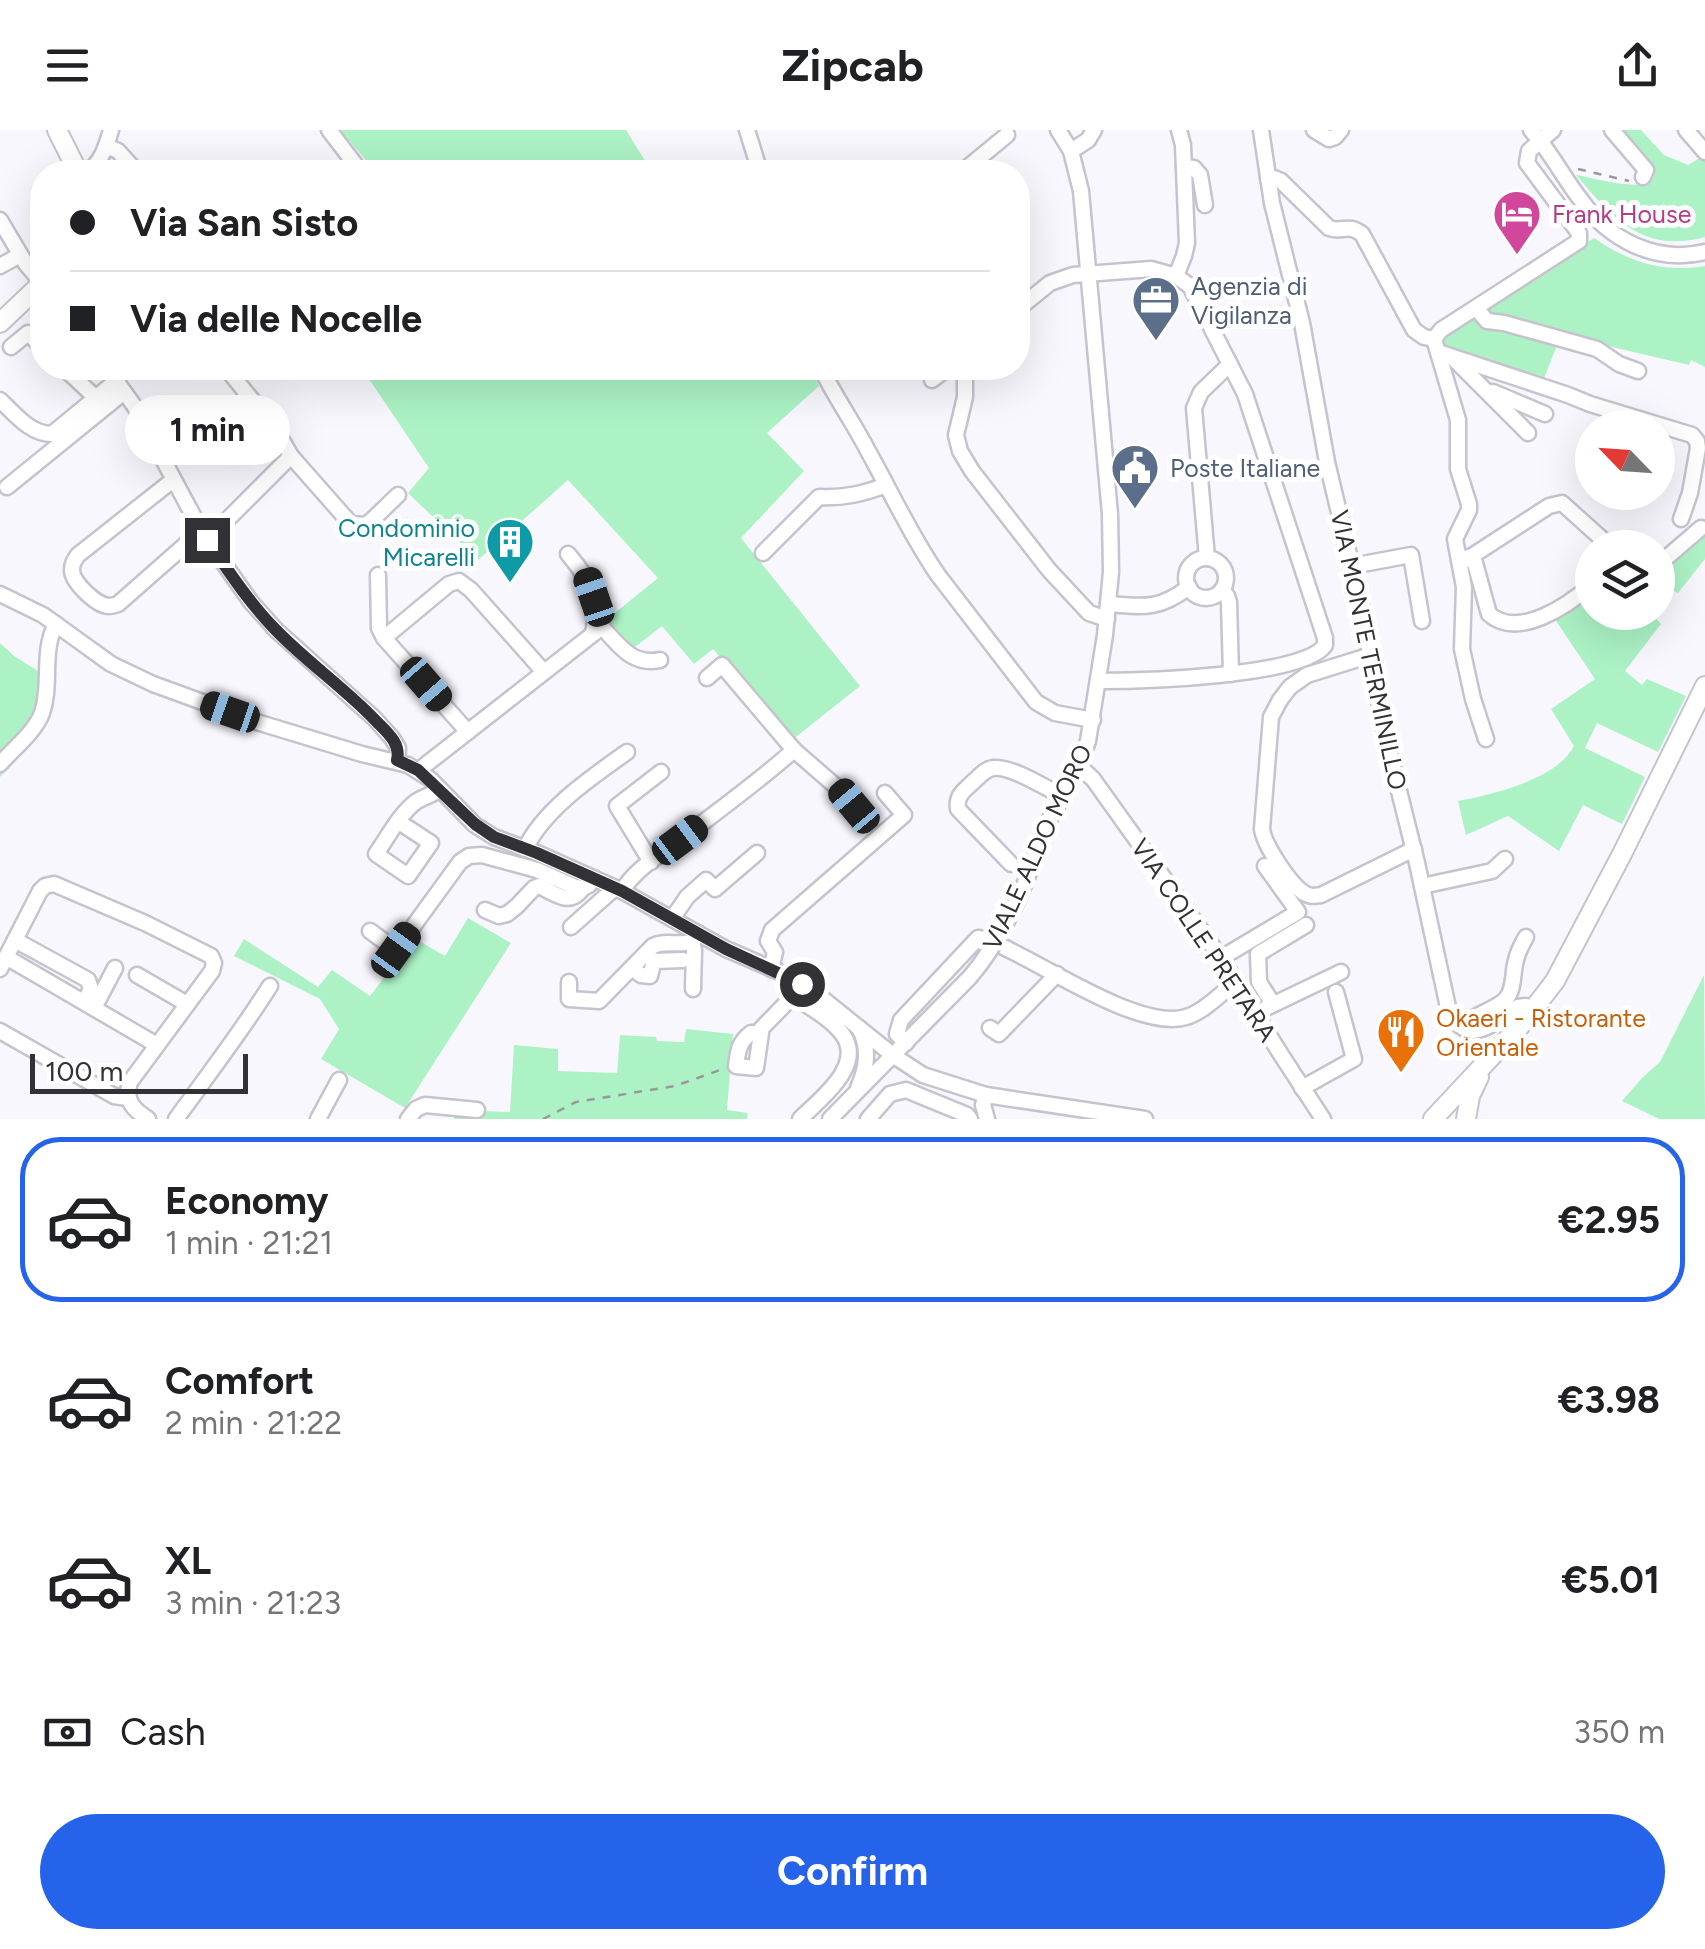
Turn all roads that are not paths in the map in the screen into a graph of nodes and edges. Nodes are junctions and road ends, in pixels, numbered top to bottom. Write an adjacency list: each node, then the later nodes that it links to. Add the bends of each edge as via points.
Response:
1 (57, 130): 20 (main road)
2 (110, 130): 19 (street)
3 (330, 130): 22 (street)
4 (748, 130): 23 (street)
5 (1058, 130): 17 (street, VIALE ALDO MORO)
6 (1112, 130): 14 (street)
7 (1179, 130): 25 (street)
8 (1261, 130): 27 (street, VIA MONTE TERMINILLO)
9 (1314, 130): 10 (street, via 1330,138)
10 (1341, 130)
11 (1553, 130): 16 (street)
12 (1612, 130): 26 (street, via 1646,170)
13 (1686, 130): 18 (street)
14 (1094, 131): 17 (street)
15 (1007, 135): 24 (street)
16 (1536, 135): 30 (street, via 1608,230 1664,254); 38 (street, via 1527,163 1579,240)
17 (1071, 150): 34 (street, VIALE ALDO MORO)
18 (1705, 152)
19 (104, 159): 21 (street, via 118,151)
20 (73, 160)
21 (126, 160)
22 (352, 160)
23 (757, 160)
24 (977, 160)
25 (1184, 167): 28 (street, via 1200,174); 35 (street, via 1186,246)
26 (1643, 177)
27 (1268, 179): 42 (street, via 1281,181 1329,228 1362,234 1414,330); 70 (street, VIA MONTE TERMINILLO)
28 (1204, 205)
29 (0, 220): 31 (street)
30 (1705, 252)
31 (20, 255): 32 (street); 33 (street)
32 (0, 266)
33 (30, 268)
34 (1090, 272): 35 (street, via 1151,269); 37 (street, via 1050,282); 76 (street, VIALE ALDO MORO, via 1111,537)
35 (1176, 276): 43 (street, via 1193,291)
36 (30, 286): 39 (main road)
37 (1030, 299)
38 (1476, 308): 42 (street, via 1441,330); 44 (street, via 1486,321 1601,350)
39 (0, 323)
40 (30, 335): 41 (street)
41 (11, 347)
42 (1440, 349): 51 (street); 61 (street, via 1692,436 1698,448); 69 (street, via 1469,504 1455,540)
43 (1230, 364): 68 (street, via 1194,408); 84 (street, via 1249,403 1325,646 1316,655)
44 (1638, 371)
45 (77, 380): 52 (street)
46 (116, 380): 50 (street)
47 (236, 380): 56 (street)
48 (827, 380): 58 (street)
49 (964, 380): 76 (street, via 956,435 960,452 1049,570 1089,613)
50 (120, 386): 52 (street); 57 (street); 59 (street)
51 (1483, 388): 54 (street); 55 (street)
52 (96, 398): 53 (street, via 52,434 30,428)
53 (0, 400)
54 (1545, 414)
55 (1528, 433)
56 (291, 456): 60 (street, via 351,524 364,526); 64 (street)
57 (173, 480): 64 (street); 64 (street, via 78,555 74,579 112,606)
58 (886, 485): 66 (street, via 860,495 819,497); 88 (street, via 938,576 1036,702)
59 (7, 487)
60 (398, 495)
61 (1681, 519)
62 (1701, 528): 65 (street)
63 (1592, 530): 69 (street, via 1562,502)
64 (204, 536): 93 (street, via 276,630 392,738)
65 (1675, 550)
66 (762, 553)
67 (568, 554): 79 (street, via 588,577)
68 (1206, 558): 72 (street, via 1191,565); 73 (street, via 1225,572)
69 (1463, 559): 75 (street, via 1475,563 1489,614 1508,624 1548,614); 90 (street, via 1463,664)
70 (1352, 566): 77 (street, via 1411,555); 81 (street, VIA MONTE TERMINILLO)
71 (378, 576): 80 (street)
72 (1189, 587): 73 (street, via 1207,598); 76 (street, via 1161,604)
73 (1222, 590): 84 (street, via 1228,599)
74 (0, 594): 78 (street)
75 (1575, 597)
76 (1108, 612): 86 (street, VIALE ALDO MORO)
77 (1422, 620)
78 (56, 624): 93 (street, via 111,664 153,684 260,723); 94 (street, via 40,717)
79 (597, 630): 82 (street, via 637,660); 83 (street)
80 (384, 638): 83 (street, via 458,581); 89 (street)
81 (1371, 655): 104 (street, VIA MONTE TERMINILLO); 104 (street, via 1307,674 1280,700 1271,717 1264,841 1300,890 1313,896)
82 (660, 660)
83 (544, 672): 89 (street)
84 (1231, 674): 86 (street)
85 (707, 678): 91 (street, via 722,665)
86 (1098, 681): 88 (street, VIALE ALDO MORO)
87 (1705, 686): 141 (main road, via 1566,962)
88 (1093, 720): 95 (street, VIALE ALDO MORO)
89 (468, 732): 96 (street)
90 (1486, 739)
91 (794, 750): 101 (street); 107 (street)
92 (627, 752): 103 (street, via 571,794)
93 (397, 760): 96 (street)
94 (0, 764)
95 (1079, 766): 100 (street, VIALE ALDO MORO); 122 (street, VIA COLLE PRETARA)
96 (418, 770): 98 (street)
97 (662, 772): 107 (street, via 618,806)
98 (440, 790): 102 (street, via 416,802); 103 (street, via 482,830)
99 (885, 793): 127 (street, via 904,814 772,930)
100 (1062, 796): 108 (street, via 994,768 960,794 958,809); 147 (street, VIALE ALDO MORO, bridge, via 986,957)
101 (854, 806)
102 (399, 822)
103 (525, 849): 110 (street)
104 (1414, 849): 111 (street, VIA MONTE TERMINILLO)
105 (757, 853): 114 (street, via 715,889 706,880)
106 (1505, 859): 111 (street, via 1492,871)
107 (651, 862): 112 (street)
108 (1011, 864)
109 (1266, 866): 122 (street, via 1298,912)
110 (588, 883): 112 (street); 113 (street, via 569,900 539,886 507,914); 117 (street, via 575,886 537,870 469,856 396,950)
111 (1422, 886): 145 (street, VIA MONTE TERMINILLO, via 1449,1012)
112 (618, 889): 114 (street); 116 (street)
113 (485, 910)
114 (672, 919): 119 (street)
115 (1306, 925): 139 (street, via 1258,954 1259,982)
116 (572, 927)
117 (370, 931)
118 (1526, 937): 131 (street)
119 (696, 938): 126 (street, via 659,942); 127 (street); 135 (street)
120 (14, 940): 124 (street); 138 (street, via 40,891 59,884 209,954 213,969); 140 (street, via 88,980)
121 (1500, 956): 131 (street)
122 (1220, 958): 133 (street, VIA COLLE PRETARA)
123 (683, 960): 126 (street, via 654,961 650,976)
124 (3, 963): 140 (street)
125 (115, 968): 140 (street)
126 (632, 968): 132 (street, via 599,1000 568,999)
127 (772, 968): 136 (street)
128 (1341, 972): 139 (street)
129 (138, 974): 138 (street)
130 (1057, 974): 133 (street, via 1127,1010 1168,1019 1192,1015); 144 (street, via 999,1034); 147 (street, via 978,938 900,1020 897,1034)
131 (1512, 981): 145 (street, via 1504,1001)
132 (569, 982)
133 (1236, 982): 142 (street, VIA COLLE PRETARA)
134 (270, 986): 162 (street)
135 (694, 989)
136 (798, 990): 143 (street); 151 (street, via 761,1034 752,1032 739,1045); 165 (street, via 849,1046 843,1073)
137 (1336, 992): 154 (street, via 1354,1059)
138 (188, 1004): 148 (street)
139 (1273, 1004): 142 (street)
140 (89, 1005): 148 (street)
141 (1534, 1010): 145 (street, via 1521,1006 1480,1031); 150 (main road)
142 (1256, 1012): 154 (street, VIA COLLE PRETARA)
143 (858, 1027): 149 (street); 155 (street, via 866,1062)
144 (990, 1028)
145 (1464, 1028)
146 (0, 1030): 157 (street)
147 (906, 1043): 149 (street, VIALE ALDO MORO)
148 (156, 1045): 157 (street, via 132,1078)
149 (894, 1056): 152 (street); 155 (street, VIALE ALDO MORO)
150 (1494, 1056): 172 (main road); 173 (main road, via 1474,1085)
151 (736, 1066)
152 (923, 1075): 155 (street, via 892,1074); 156 (street)
153 (338, 1080): 163 (street)
154 (1302, 1088): 171 (street, VIA COLLE PRETARA)
155 (855, 1094): 166 (street, VIALE ALDO MORO); 167 (street, via 854,1114)
156 (986, 1095): 159 (street); 169 (street)
157 (128, 1098): 160 (street)
158 (477, 1110): 164 (street, via 425,1105)
159 (1081, 1114): 161 (street)
160 (139, 1117)
161 (1128, 1117): 170 (street)
162 (176, 1119)
163 (318, 1119)
164 (408, 1119)
165 (800, 1119)
166 (830, 1119)
167 (866, 1119): 168 (street, via 890,1094 906,1090)
168 (970, 1119)
169 (987, 1119)
170 (1145, 1119)
171 (1324, 1119)
172 (1433, 1119)
173 (1466, 1119)

